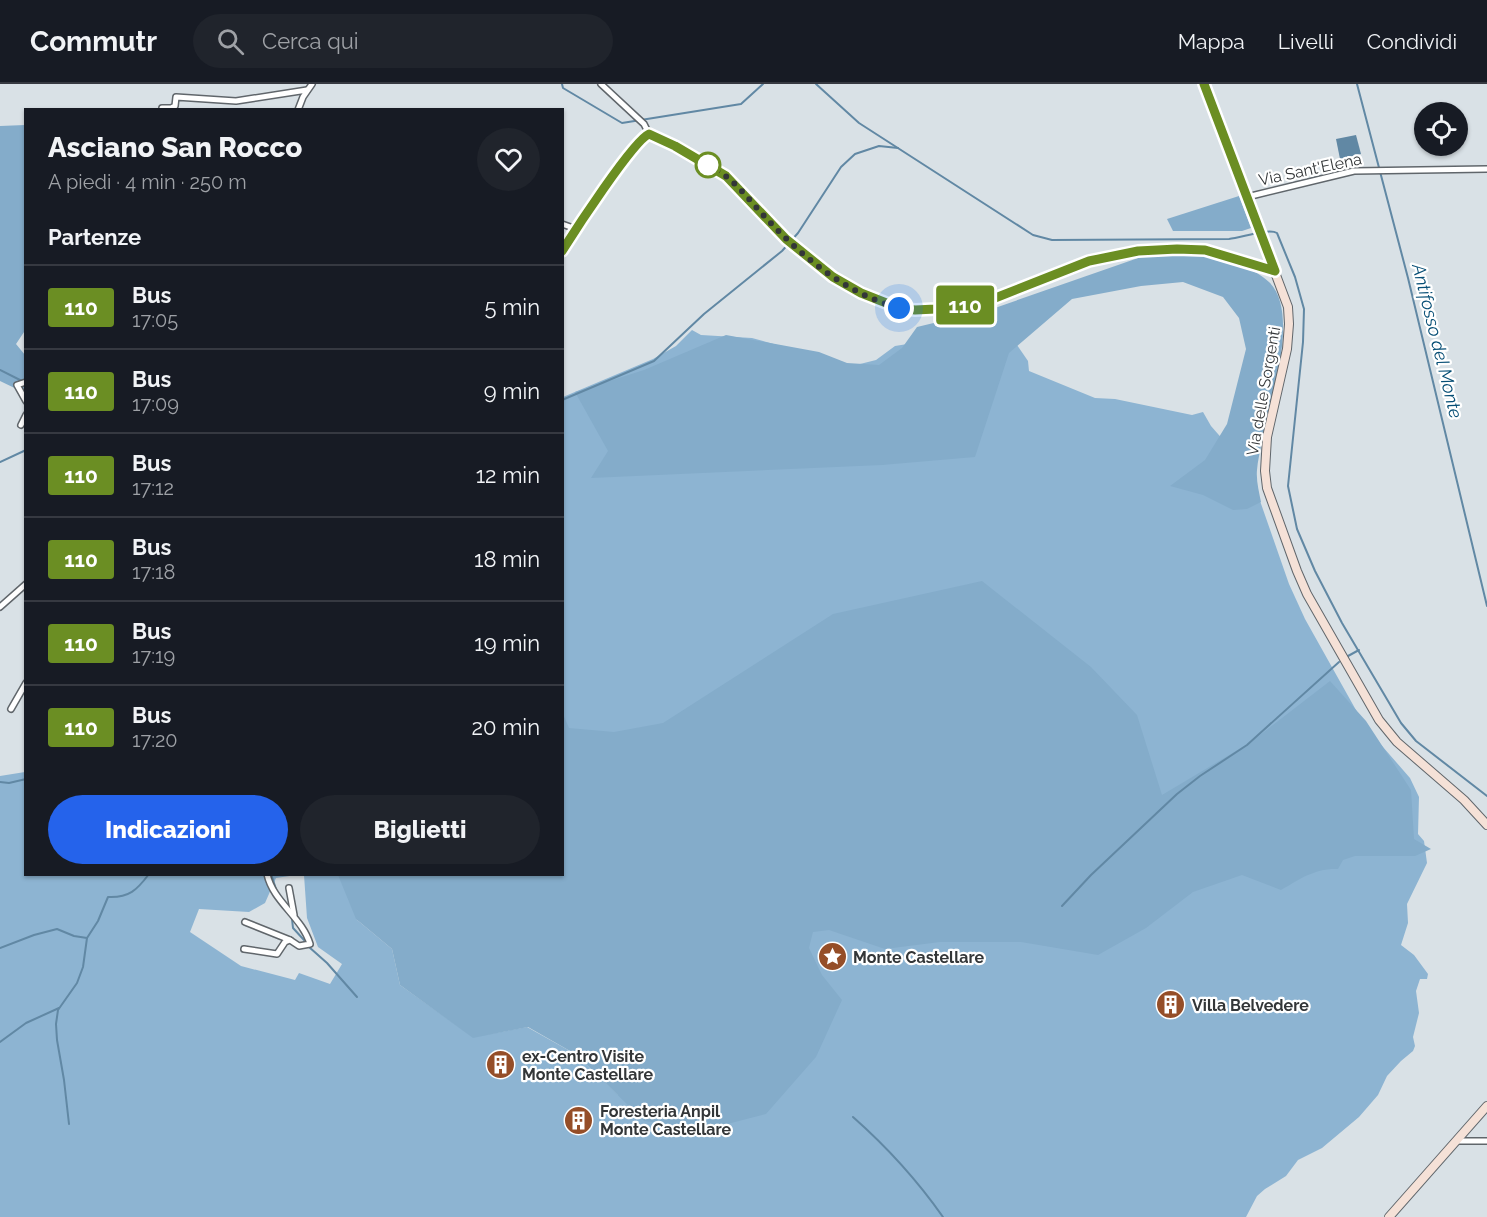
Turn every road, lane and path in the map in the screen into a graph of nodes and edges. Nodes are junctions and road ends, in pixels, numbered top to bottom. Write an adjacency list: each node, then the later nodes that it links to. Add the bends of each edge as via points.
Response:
1 (312, 84): 4 (street)
2 (602, 84): 7 (street, via 644,124)
3 (1204, 84): 9 (main road, Via delle Sorgenti)
4 (307, 90): 5 (street, via 236,101 176,97 175,106); 6 (street)
5 (162, 108)
6 (299, 108)
7 (649, 134): 11 (street, via 626,159); 13 (street, via 726,176 794,246 833,277 886,304 915,310 985,302 1089,261 1138,251 1205,250)
8 (1487, 169): 9 (street, Via Sant'Elena, via 1354,171)
9 (1247, 197): 13 (main road, Via delle Sorgenti)
10 (564, 225): 11 (street)
11 (576, 230): 12 (street)
12 (564, 248)
13 (1275, 271): 22 (main road, Via delle Sorgenti, via 1285,298 1289,329 1267,437 1265,476 1298,571 1378,720)
14 (24, 383): 15 (street, via 17,385)
15 (24, 397)
16 (24, 420): 17 (street)
17 (21, 425)
18 (24, 586): 19 (street)
19 (0, 607)
20 (24, 686): 21 (street)
21 (10, 709)
22 (1487, 825)
23 (268, 876): 25 (street, via 277,897)
24 (289, 888): 25 (street)
25 (295, 916): 27 (street, via 310,944 299,946)
26 (245, 922): 27 (street)
27 (290, 940): 28 (street, via 277,954)
28 (244, 949)
29 (1487, 1106): 30 (main road)
30 (1457, 1141): 31 (street); 32 (main road)
31 (1487, 1141)
32 (1389, 1217)

